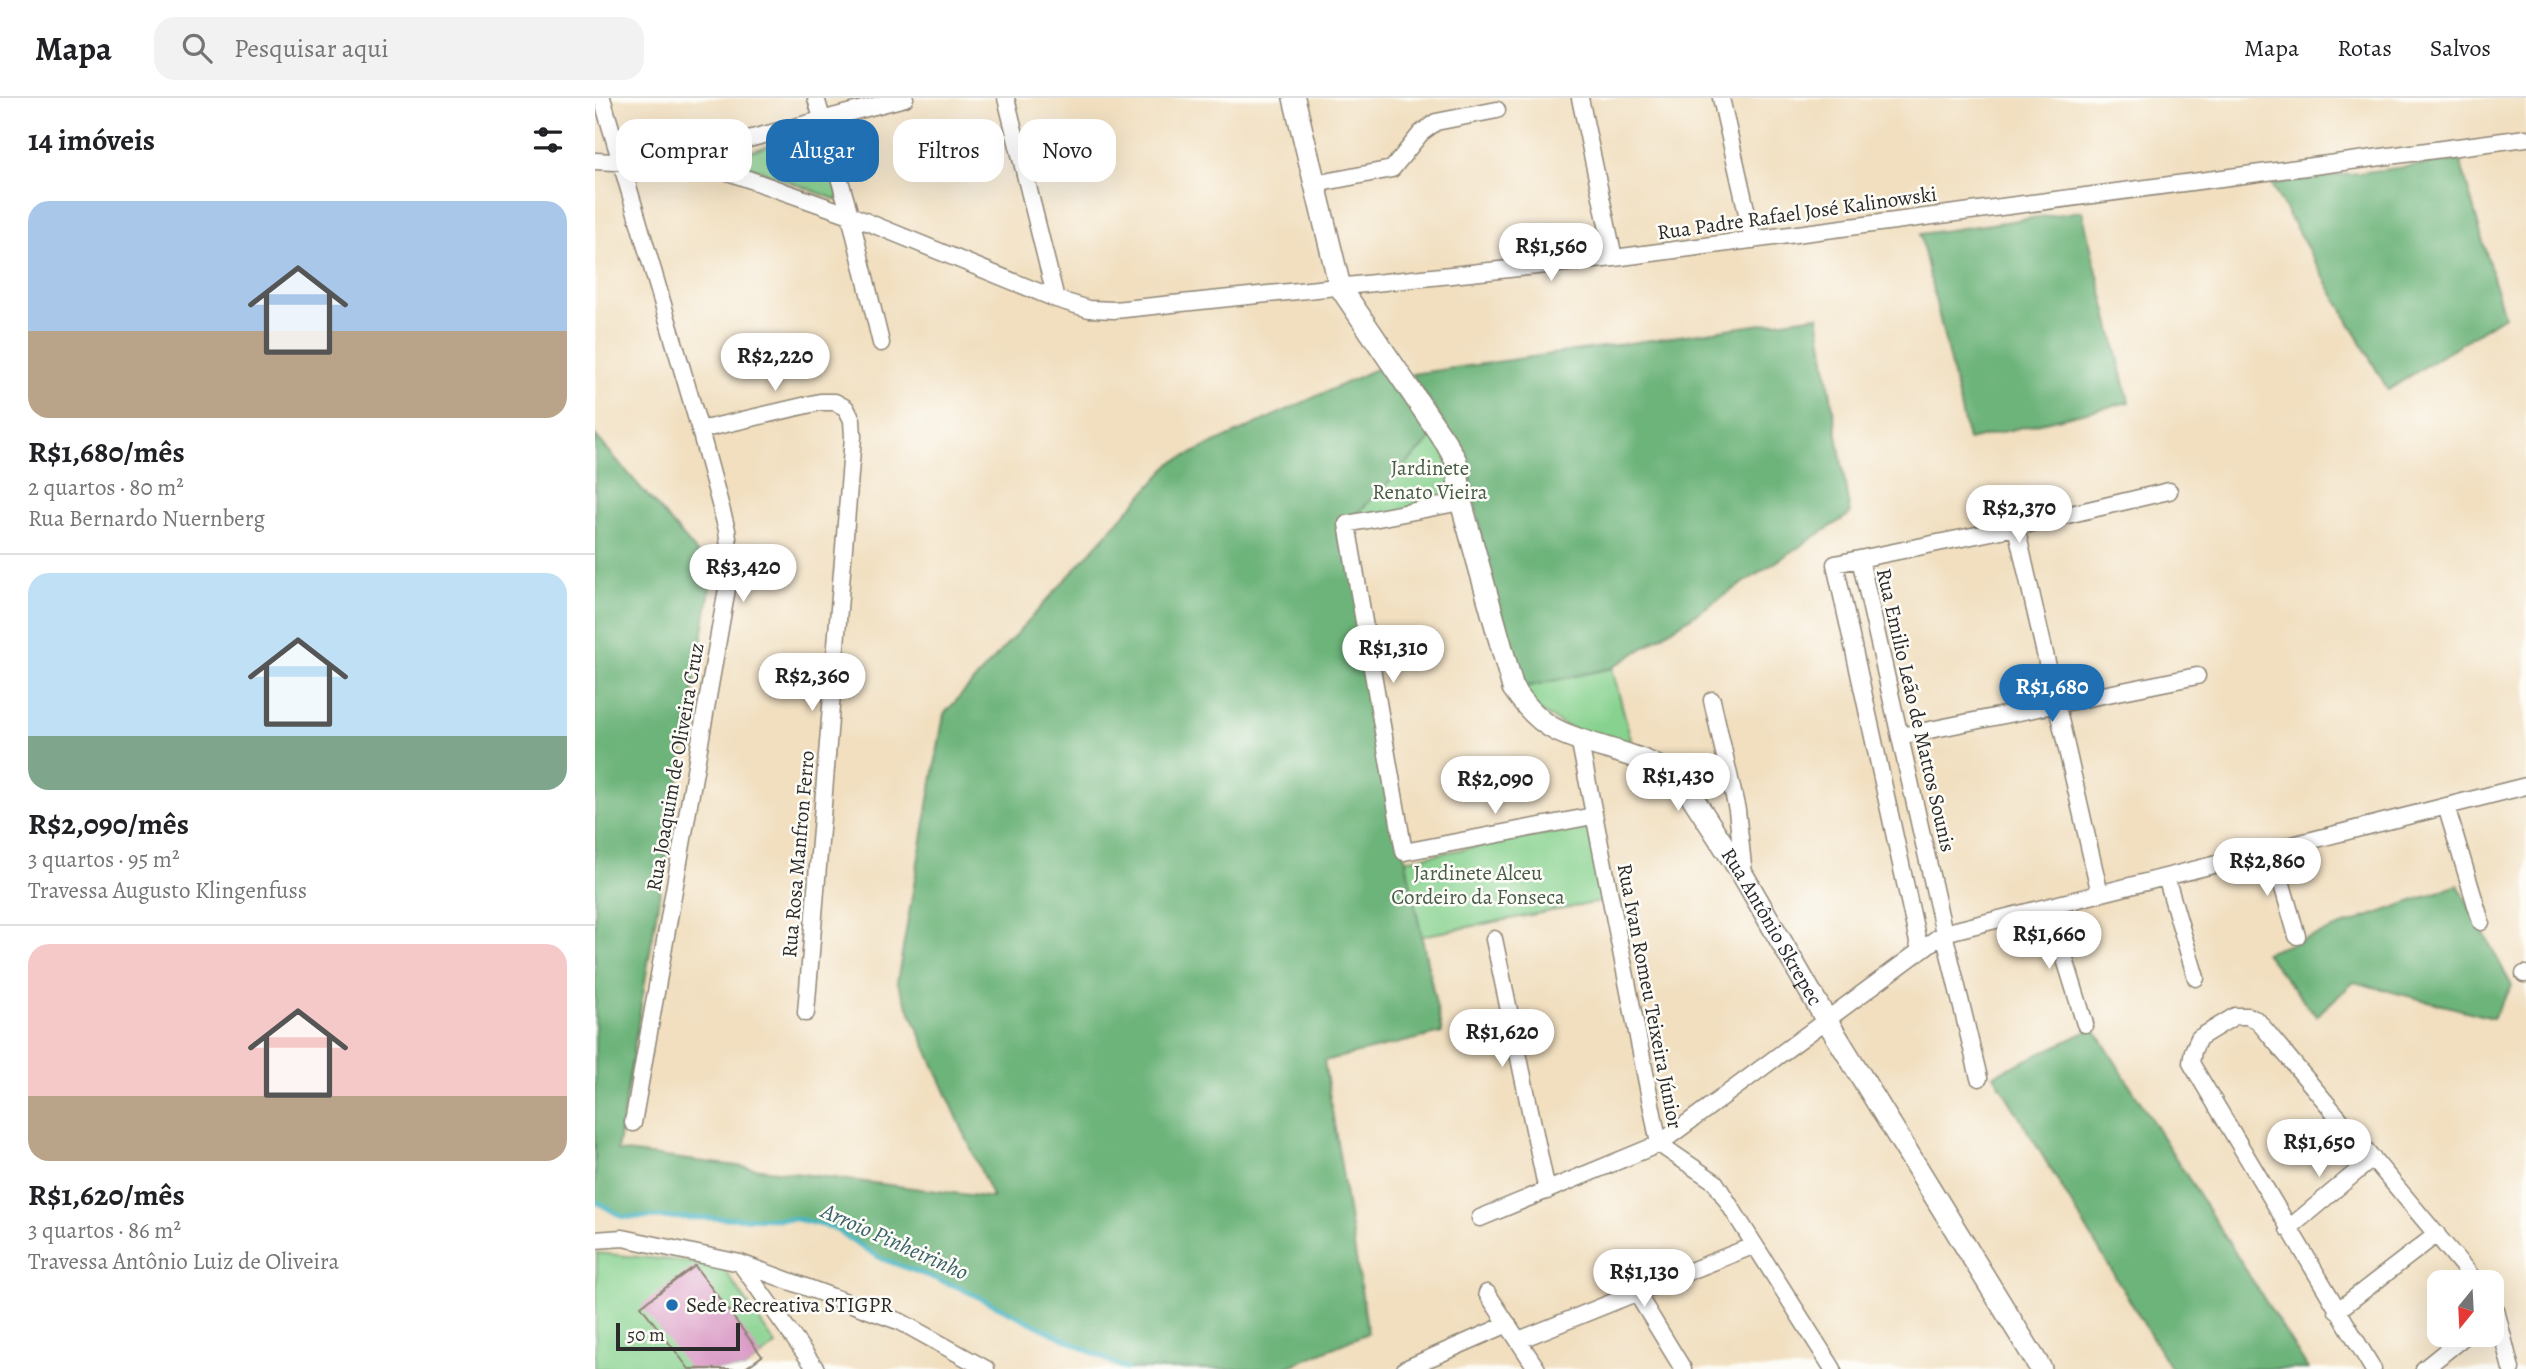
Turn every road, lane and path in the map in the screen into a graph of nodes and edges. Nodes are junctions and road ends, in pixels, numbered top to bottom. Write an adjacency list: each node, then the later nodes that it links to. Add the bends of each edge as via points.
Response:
1 (602, 98): 12 (street, Rua Joaquim de Oliveira Cruz)
2 (816, 98): 9 (street)
3 (905, 98): 10 (street)
4 (1006, 98): 23 (street)
5 (1294, 98): 18 (street)
6 (1580, 98): 21 (street)
7 (1721, 98): 20 (street)
8 (1497, 110): 18 (street, via 1436,122 1421,132 1392,169)
9 (821, 119)
10 (829, 119)
11 (2526, 138): 20 (street, Rua Padre Rafael José Kalinowski)
12 (616, 148)
13 (595, 161): 14 (street, Rua Padre Rafael José Kalinowski)
14 (616, 162)
15 (752, 180): 19 (street, Rua Padre Rafael José Kalinowski)
16 (626, 182): 25 (street, Rua Joaquim de Oliveira Cruz)
17 (840, 182): 19 (street)
18 (1315, 184): 22 (street)
19 (850, 215): 23 (street, Rua Padre Rafael José Kalinowski); 24 (street)
20 (1753, 240): 21 (street, Rua Padre Rafael José Kalinowski)
21 (1614, 258): 22 (street, Rua Padre Rafael José Kalinowski)
22 (1340, 287): 23 (street, Rua Padre Rafael José Kalinowski, via 1115,310 1089,309); 27 (street, Rua Antônio Skrepec, via 1446,443 1456,461)
23 (1056, 299)
24 (881, 343)
25 (700, 430): 51 (street, Rua Rosa Manfron Ferro, via 820,402 846,408 852,420); 55 (street, Rua Joaquim de Oliveira Cruz, via 727,530 731,566)
26 (2169, 491): 28 (street)
27 (1461, 502): 34 (street, Rua Antônio Skrepec, via 1513,688 1544,722); 38 (street, via 1347,524 1403,852)
28 (2016, 527): 29 (street); 32 (street)
29 (1860, 559): 33 (street, Rua Emilio Leão de Mattos Sounis); 39 (street, Rua Emilio Leão de Mattos Sounis, via 1835,564)
30 (2197, 676): 32 (street)
31 (1712, 700): 41 (street, via 1737,810)
32 (2057, 705): 33 (street); 43 (street)
33 (1900, 736): 37 (street, Rua Emilio Leão de Mattos Sounis)
34 (1579, 738): 38 (street, Rua Ivan Romeu Teixeira Júnior); 41 (street, Rua Antônio Skrepec, via 1650,763 1675,777)
35 (2526, 786): 36 (street)
36 (2446, 806): 40 (street); 45 (street)
37 (1917, 813): 39 (street); 46 (street, Rua Emilio Leão de Mattos Sounis)
38 (1593, 816): 56 (street, Rua Ivan Romeu Teixeira Júnior)
39 (1891, 819): 49 (street, Rua Emilio Leão de Mattos Sounis)
40 (2272, 850): 42 (street); 47 (street)
41 (1744, 877): 52 (street, Rua Antônio Skrepec)
42 (2166, 877): 43 (street); 50 (street)
43 (2100, 894): 44 (street)
44 (2049, 907): 46 (street); 53 (street)
45 (2481, 922)
46 (1944, 933): 49 (street); 54 (street, Rua Emilio Leão de Mattos Sounis)
47 (2297, 936)
48 (1494, 939): 58 (street)
49 (1920, 951): 52 (street)
50 (2196, 978)
51 (806, 1013)
52 (1826, 1021): 56 (street); 79 (street, Rua Antônio Skrepec)
53 (2085, 1024)
54 (1979, 1078)
55 (633, 1123)
56 (1659, 1144): 58 (street); 63 (street, Rua Ivan Romeu Teixeira Júnior, via 1715,1182)
57 (2373, 1158): 60 (street); 60 (street, via 2257,1020 2235,1016 2199,1038 2191,1063); 61 (street)
58 (1547, 1191): 59 (street)
59 (1480, 1218)
60 (2288, 1229): 68 (street)
61 (2437, 1234): 65 (street); 68 (street)
62 (595, 1240): 64 (street, via 623,1238)
63 (1755, 1245): 66 (street); 78 (street, Rua Ivan Romeu Teixeira Júnior)
64 (740, 1263): 73 (street); 74 (street, via 901,1322)
65 (2466, 1270)
66 (1636, 1292): 70 (street); 77 (street)
67 (1487, 1293): 69 (street)
68 (2337, 1311): 80 (street)
69 (1508, 1324): 70 (street); 75 (street)
70 (1519, 1340): 76 (street)
71 (2504, 1346): 82 (street)
72 (2450, 1348): 81 (street)
73 (816, 1369)
74 (986, 1369)
75 (1405, 1369)
76 (1537, 1369)
77 (1683, 1369)
78 (1833, 1369)
79 (2041, 1369)
80 (2373, 1369)
81 (2424, 1369)
82 (2511, 1369)

